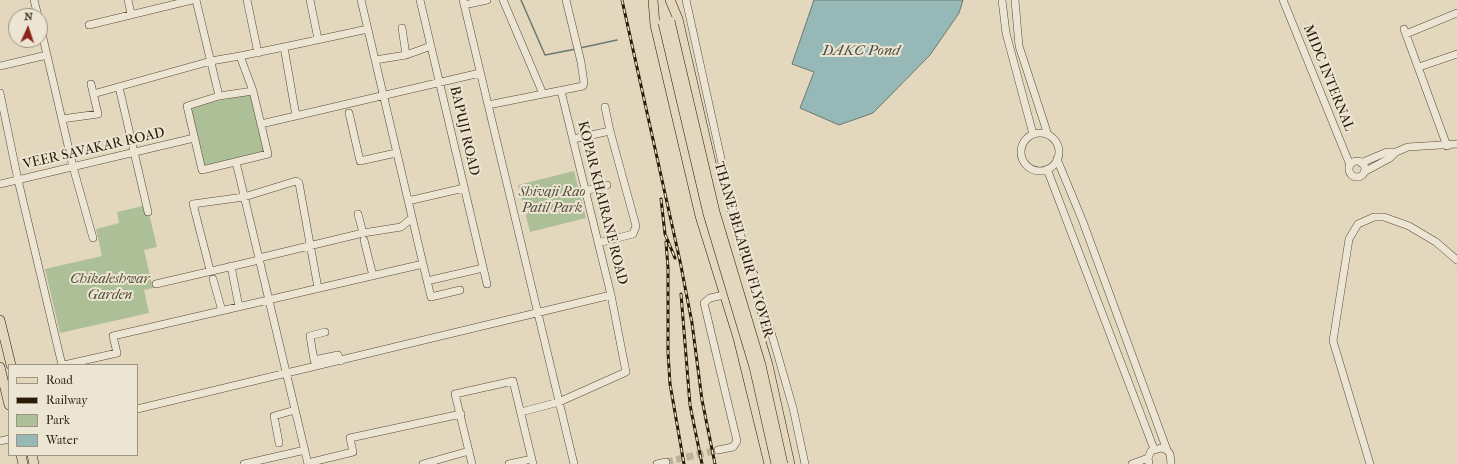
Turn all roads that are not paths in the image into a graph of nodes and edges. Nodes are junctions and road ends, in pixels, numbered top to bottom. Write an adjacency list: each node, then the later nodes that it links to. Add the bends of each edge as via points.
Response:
1 (128, 0): 21 (street)
2 (192, 0): 21 (street)
3 (196, 0): 36 (street)
4 (247, 0): 30 (street)
5 (310, 0): 26 (street)
6 (361, 0): 25 (street)
7 (420, 0): 27 (street, BAPUJI ROAD)
8 (487, 0): 19 (street)
9 (503, 0): 47 (street)
10 (566, 0): 44 (street, via 584,83 583,86)
11 (653, 0): 101 (main road, via 656,25 700,216)
12 (657, 0): 22 (main road)
13 (666, 0): 22 (main road)
14 (670, 0): 95 (main road, via 678,19 722,210)
15 (686, 0): 93 (street, via 731,204)
16 (1002, 0): 57 (street, via 1006,33)
17 (1015, 0): 58 (street, via 1019,46)
18 (1283, 0): 69 (street, MIDC INTERNAL)
19 (464, 3): 39 (street)
20 (1457, 13): 38 (street, via 1405,32)
21 (131, 14): 23 (street)
22 (667, 22): 142 (main road, THANE BELAPUR FLYOVER, bridge, via 708,214 752,361); 143 (main road, THANE BELAPUR FLYOVER, bridge, via 715,212 755,346)
23 (90, 25)
24 (402, 28): 33 (street)
25 (368, 29): 26 (street); 35 (street)
26 (318, 39): 28 (street)
27 (431, 46): 33 (street); 40 (street, BAPUJI ROAD)
28 (284, 47): 30 (street); 53 (street)
29 (45, 48): 32 (street)
30 (258, 53): 34 (street)
31 (1457, 54): 38 (street)
32 (47, 55): 37 (street); 54 (street)
33 (406, 55): 35 (street)
34 (240, 56): 36 (street); 43 (street)
35 (375, 60): 48 (street)
36 (211, 61): 42 (street); 49 (street)
37 (0, 66)
38 (1419, 67): 62 (street)
39 (480, 73): 40 (street); 50 (street)
40 (439, 82): 48 (street); 76 (street, BAPUJI ROAD)
41 (91, 84): 46 (street)
42 (119, 87): 46 (street); 64 (street)
43 (252, 90): 49 (street); 55 (street)
44 (561, 91): 47 (street); 60 (street, KOPAR KHAIRANE ROAD)
45 (0, 92): 73 (street)
46 (94, 94): 54 (street, via 98,114)
47 (543, 94): 50 (street)
48 (384, 95): 53 (street); 65 (street)
49 (219, 96): 59 (street, via 187,106)
50 (488, 105): 110 (street)
51 (605, 106): 56 (street)
52 (348, 113): 65 (street, via 360,162)
53 (296, 116): 55 (street)
54 (62, 119): 70 (street)
55 (261, 124): 67 (street, via 268,154)
56 (610, 131): 60 (street); 85 (street, via 636,229 633,234)
57 (1034, 134): 58 (street); 71 (street, via 1024,141 1022,157 1032,168)
58 (1048, 135): 66 (street, via 1057,142)
59 (194, 138): 64 (street, VEER SAVAKAR ROAD); 67 (street, via 202,170)
60 (573, 139): 77 (street, KOPAR KHAIRANE ROAD)
61 (1457, 144): 62 (street)
62 (1447, 146): 63 (street, via 1408,148)
63 (1396, 152): 68 (street, via 1387,152); 72 (street)
64 (134, 153): 70 (street, VEER SAVAKAR ROAD); 80 (street)
65 (396, 153): 79 (street)
66 (1057, 159): 71 (street); 129 (street, via 1083,222)
67 (236, 162): 78 (street)
68 (1361, 163): 69 (street, via 1354,162); 72 (street)
69 (1350, 165): 72 (street, via 1350,172 1354,176)
70 (73, 167): 73 (street, VEER SAVAKAR ROAD); 84 (street)
71 (1046, 169): 126 (street)
72 (1364, 172)
73 (18, 180): 74 (street, VEER SAVAKAR ROAD); 114 (street)
74 (0, 184)
75 (607, 185): 77 (street)
76 (464, 188): 79 (street); 91 (street, BAPUJI ROAD)
77 (585, 191): 85 (street, KOPAR KHAIRANE ROAD)
78 (244, 197): 86 (street, via 294,181 298,182); 87 (street); 92 (street, via 193,204)
79 (408, 200): 82 (street)
80 (148, 212)
81 (358, 214): 83 (street)
82 (412, 218): 83 (street, via 402,227); 89 (street)
83 (364, 237): 86 (street); 94 (street)
84 (93, 238)
85 (598, 243): 105 (street, KOPAR KHAIRANE ROAD)
86 (311, 245): 87 (street); 102 (street)
87 (259, 259): 90 (street); 107 (street)
88 (1457, 260): 148 (street, via 1429,238 1384,217 1374,217 1358,224 1349,238 1333,341)
89 (423, 264): 94 (street); 97 (street)
90 (231, 266): 92 (street); 108 (street)
91 (483, 268): 97 (street); 99 (street, BAPUJI ROAD)
92 (210, 270): 98 (street)
93 (753, 274): 95 (main road); 100 (street)
94 (373, 276): 102 (street)
95 (742, 278): 101 (main road); 103 (main road)
96 (213, 279): 109 (street)
97 (427, 281): 104 (street, via 431,297)
98 (156, 284)
99 (487, 284)
100 (756, 284): 103 (street); 145 (street, via 791,401)
101 (721, 285): 106 (main road)
102 (318, 288): 107 (street)
103 (745, 288): 106 (street); 144 (main road, via 768,366)
104 (460, 290)
105 (611, 295): 110 (street, KOPAR KHAIRANE ROAD); 120 (street, via 626,372)
106 (724, 295): 128 (street, via 710,298 704,303 737,441 733,447); 141 (main road, via 745,364)
107 (269, 300): 108 (street); 118 (street)
108 (239, 307): 109 (street)
109 (222, 311): 115 (street, via 113,336 117,353)
110 (538, 313): 116 (street, KOPAR KHAIRANE ROAD, via 341,361); 120 (street)
111 (0, 320): 113 (main road)
112 (325, 332): 116 (street, via 310,336)
113 (11, 364)
114 (63, 364)
115 (68, 364)
116 (315, 365): 118 (street, KOPAR KHAIRANE ROAD)
117 (0, 367): 119 (main road)
118 (286, 374): 121 (street, KOPAR KHAIRANE ROAD); 122 (street)
119 (8, 401)
120 (559, 402): 123 (street); 139 (street)
121 (138, 409)
122 (295, 410): 125 (street, via 274,416); 127 (street)
123 (520, 412): 124 (street, via 513,381 455,394); 131 (street)
124 (461, 414): 130 (street); 135 (street, via 350,438 353,452)
125 (279, 443)
126 (1154, 449): 129 (street); 132 (street)
127 (305, 450): 134 (street); 135 (street)
128 (718, 450)
129 (1166, 450): 147 (street, via 1172,458)
130 (469, 451): 136 (street); 137 (street)
131 (532, 461): 138 (street)
132 (1148, 461): 146 (street)
133 (666, 462): 140 (street)
134 (244, 464)
135 (308, 464)
136 (423, 464)
137 (472, 464)
138 (509, 464)
139 (574, 464)
140 (657, 464)
141 (768, 464)
142 (776, 464)
143 (783, 464)
144 (790, 464)
145 (805, 464)
146 (1132, 464)
147 (1171, 464)
148 (1370, 464)

